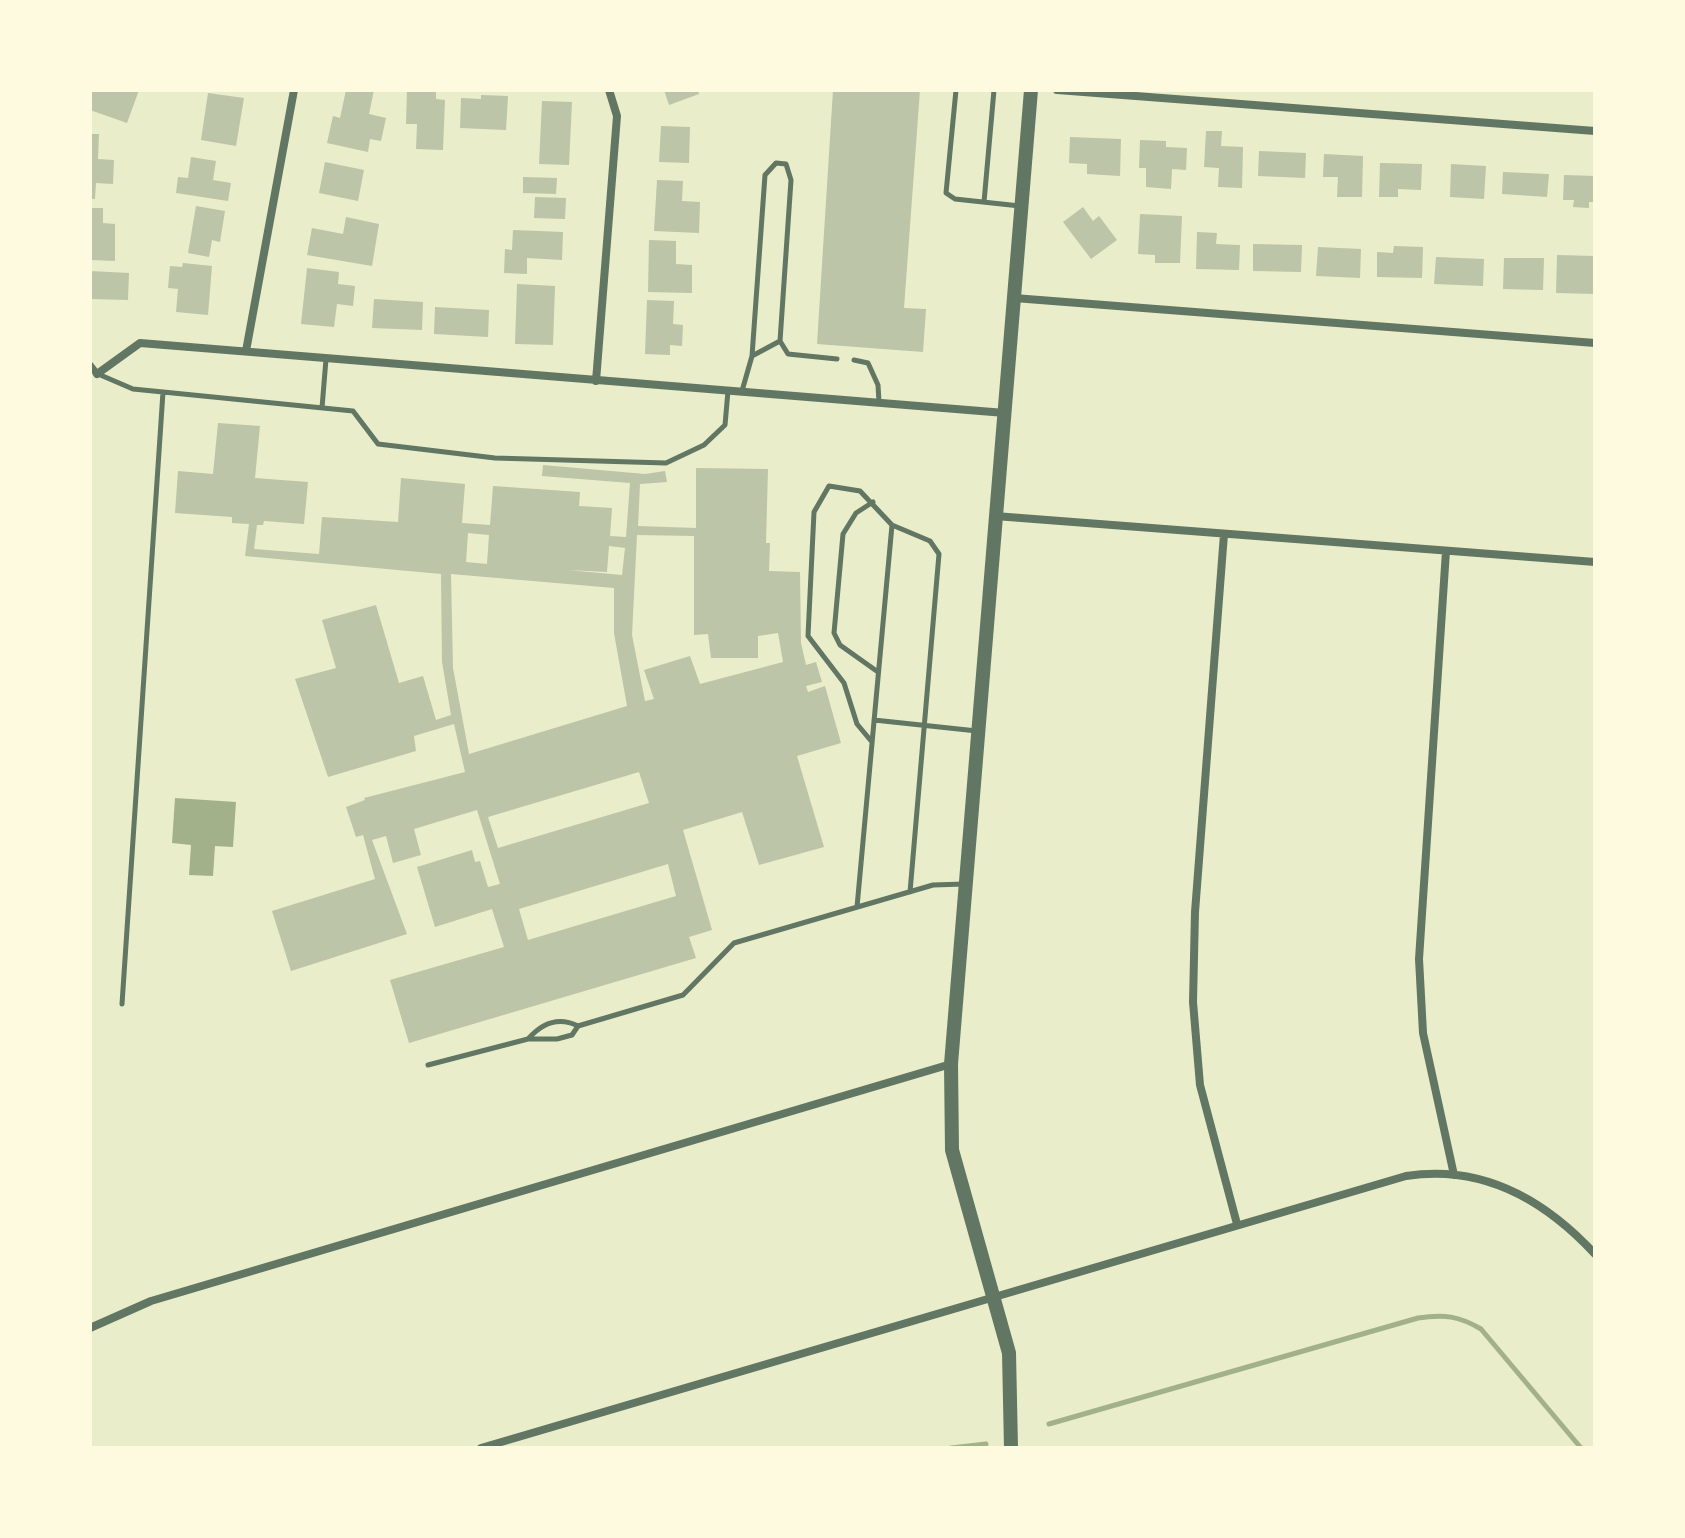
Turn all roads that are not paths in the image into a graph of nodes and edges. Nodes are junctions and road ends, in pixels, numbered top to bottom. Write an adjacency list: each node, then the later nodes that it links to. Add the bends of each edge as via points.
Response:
1 (294, 90): 13 (street)
2 (609, 90): 20 (street, via 617,116)
3 (956, 90): 8 (lane, via 946,193)
4 (994, 90): 8 (lane)
5 (1031, 90): 9 (street)
6 (1057, 90): 7 (street)
7 (1595, 131)
8 (984, 202): 9 (lane)
9 (1021, 206): 10 (street)
10 (1014, 298): 12 (street); 26 (street)
11 (780, 341): 14 (lane); 14 (lane, via 791,180 786,164 776,163 765,175); 16 (lane, via 788,354)
12 (1595, 343)
13 (246, 351): 15 (street); 19 (street, via 140,343)
14 (752, 356): 22 (lane)
15 (326, 358): 20 (street); 25 (lane)
16 (837, 359)
17 (854, 360): 24 (lane, via 868,363)
18 (90, 365): 19 (street)
19 (97, 374): 23 (lane, via 133,389)
20 (596, 381): 21 (street)
21 (728, 390): 22 (street); 25 (lane, via 725,425 704,445 666,463 495,458 378,444 353,411)
22 (742, 391): 24 (street)
23 (163, 392): 25 (lane); 41 (lane)
24 (879, 403): 26 (street)
25 (322, 408)
26 (1005, 413): 28 (street)
27 (873, 502): 29 (lane); 33 (lane, via 856,513 843,534 834,633 840,645); 37 (lane, via 853,488 829,486 824,492 814,512 807,620 813,646 844,683 857,724)
28 (995, 516): 30 (street); 36 (street)
29 (892, 525): 33 (lane); 35 (lane, via 930,541 939,554)
30 (1224, 534): 31 (street); 47 (street, via 1193,1002 1200,1085)
31 (1446, 551): 32 (street); 46 (street, via 1419,959 1423,1033)
32 (1595, 562)
33 (878, 672): 34 (lane)
34 (874, 720): 35 (lane); 37 (lane)
35 (924, 726): 36 (lane); 39 (lane)
36 (978, 732): 38 (street)
37 (872, 742): 40 (lane)
38 (965, 884): 39 (lane); 44 (street)
39 (910, 892): 40 (lane)
40 (857, 907): 42 (lane, via 734,943 683,995)
41 (122, 1004)
42 (578, 1026): 43 (lane, via 572,1035 557,1039); 43 (lane, via 550,1021)
43 (528, 1039): 45 (lane)
44 (951, 1064): 49 (street, via 952,1150); 50 (street, via 151,1301)
45 (428, 1065)
46 (1454, 1175): 47 (street, via 1406,1176); 48 (street, via 1523,1194 1560,1219)
47 (1237, 1224): 49 (street)
48 (1595, 1254)
49 (996, 1295): 51 (street); 52 (street, via 1012,1375)
50 (90, 1328)
51 (481, 1448)
52 (1011, 1448)

